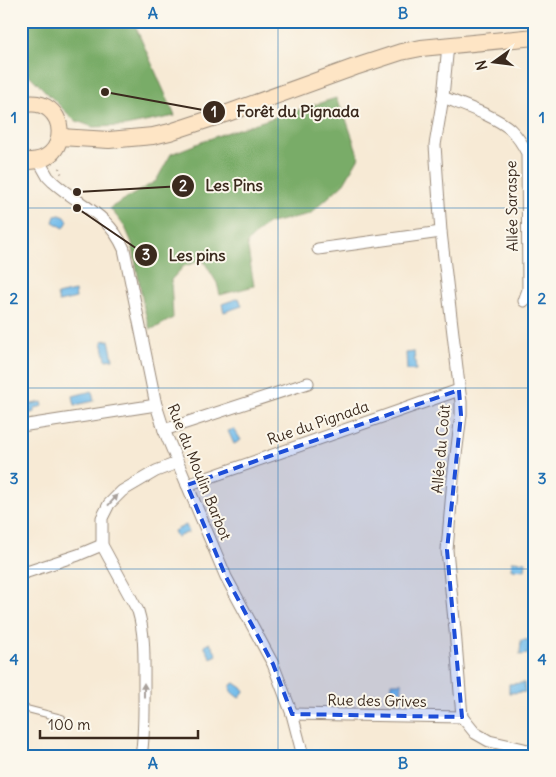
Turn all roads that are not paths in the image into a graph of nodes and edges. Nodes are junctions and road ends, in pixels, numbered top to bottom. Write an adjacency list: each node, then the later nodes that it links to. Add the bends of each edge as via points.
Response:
1 (535, 38): 2 (main road)
2 (448, 45): 3 (street, Allée du Coût); 5 (main road, via 390,55 170,132 109,140)
3 (443, 98): 8 (street, Allée du Coût, via 435,145); 10 (street, Allée Saraspe, via 510,129 527,153 528,290)
4 (21, 105): 5 (main road, via 37,103 53,112 58,120)
5 (60, 138): 7 (main road, via 53,152)
6 (21, 160): 7 (main road)
7 (38, 161): 13 (street, Rue du Moulin Barbot, via 48,177 98,214 124,249)
8 (441, 232): 9 (street); 12 (street, Allée du Coût)
9 (318, 249)
10 (524, 301)
11 (308, 383): 15 (street)
12 (460, 390): 17 (street, Rue du Pignada); 22 (street, Allée du Coût, via 462,415 446,550)
13 (156, 405): 14 (street); 15 (street, Rue du Moulin Barbot)
14 (21, 426)
15 (164, 430): 16 (street, Rue du Moulin Barbot)
16 (177, 462): 17 (street, Rue du Moulin Barbot); 18 (street, one-way to 16, via 102,518 109,504 134,483)
17 (187, 485): 21 (street, Rue du Moulin Barbot, via 226,577 273,664)
18 (102, 545): 19 (street); 25 (street, one-way to 18, via 144,696 142,623)
19 (21, 574)
20 (21, 712): 23 (lane, via 27,709)
21 (292, 714): 22 (street, Rue des Grives); 26 (street, Rue du Moulin Barbot)
22 (462, 717): 24 (street, via 475,733 489,741)
23 (62, 718)
24 (528, 752)
25 (141, 756)
26 (303, 756)

